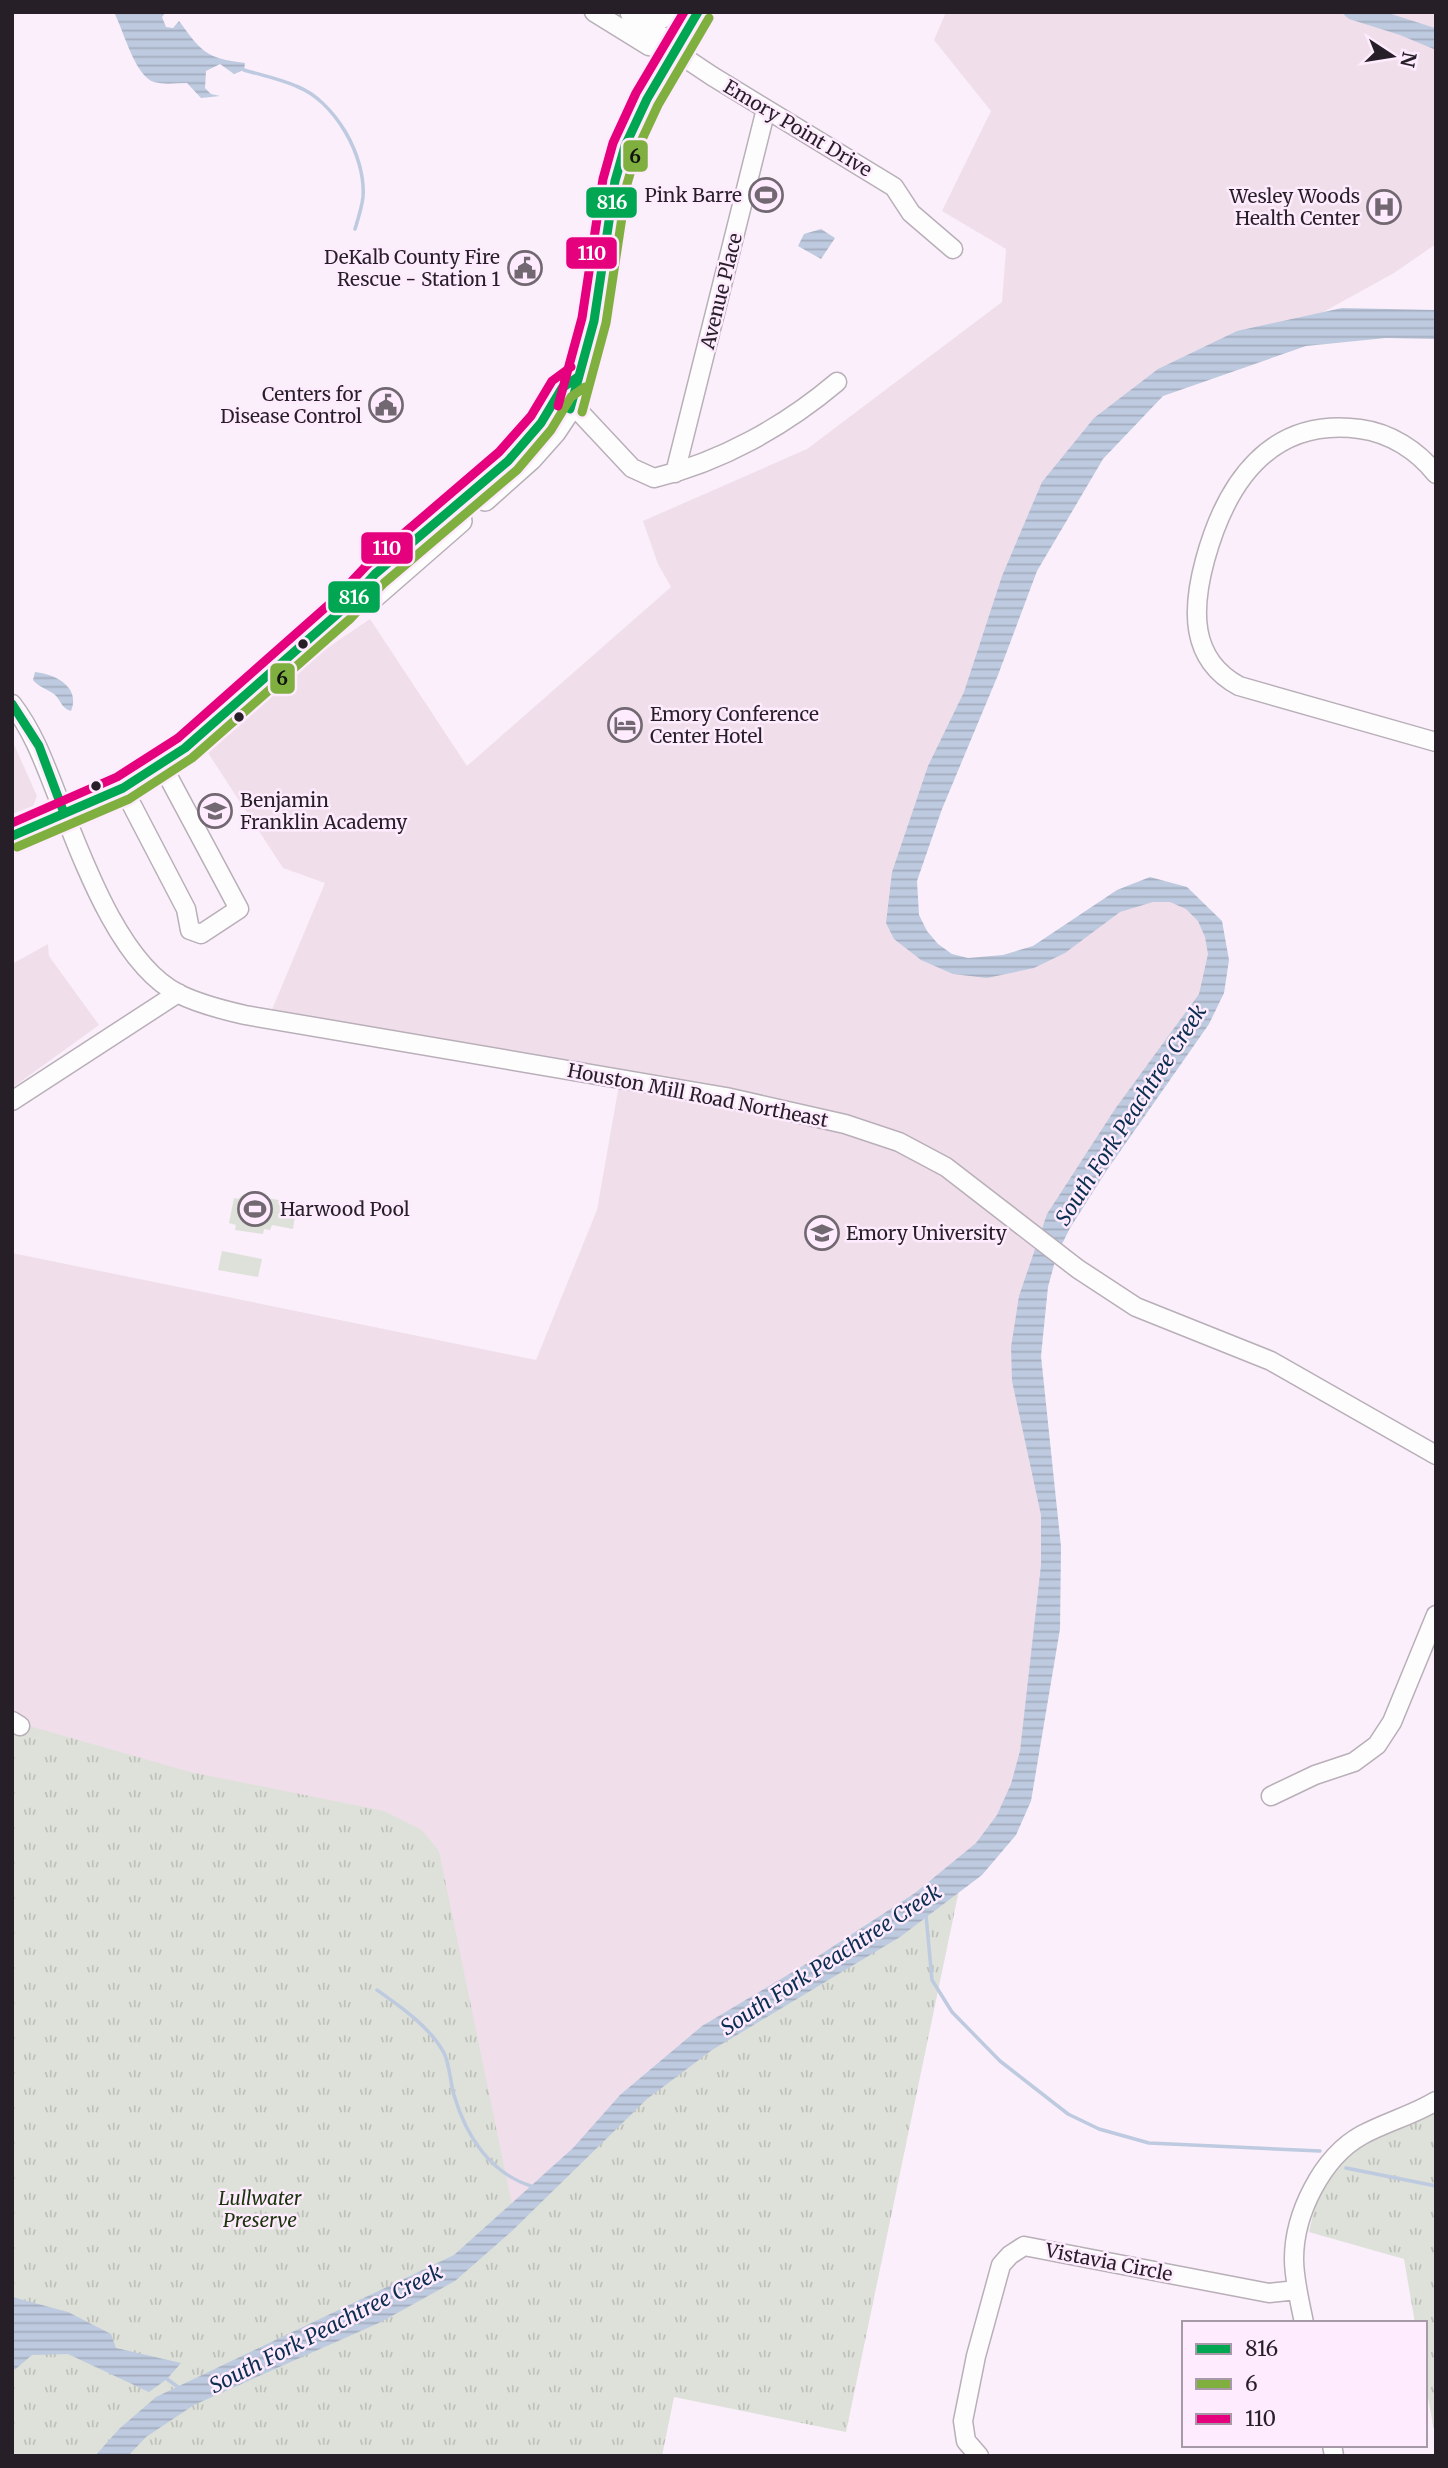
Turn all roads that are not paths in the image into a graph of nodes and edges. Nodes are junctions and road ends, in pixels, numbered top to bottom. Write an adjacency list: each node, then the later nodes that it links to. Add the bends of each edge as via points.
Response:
1 (594, 12): 5 (street, via 649,47)
2 (674, 12): 4 (main road, via 660,18)
3 (698, 12): 5 (main road)
4 (631, 14): 5 (street)
5 (676, 52): 6 (street, Emory Point Drive); 8 (main road, via 639,114 619,164 594,321)
6 (766, 108): 7 (street, Emory Point Drive, via 894,187 911,214); 11 (street, Avenue Place)
7 (953, 249)
8 (578, 377): 10 (main road); 13 (main road, via 562,388 541,423 508,461 374,573)
9 (837, 382): 11 (street, via 802,412 712,459)
10 (573, 405): 11 (street, via 632,468 654,478); 13 (main road, via 555,432 509,480 375,596)
11 (674, 473)
12 (1436, 474): 15 (street, via 1413,452 1371,430 1320,429 1276,446 1251,466 1221,509 1196,593 1195,615 1203,650 1229,681)
13 (343, 609): 16 (main road)
14 (12, 704): 18 (street, Houston Mill Road Northeast, via 39,746)
15 (1436, 742)
16 (162, 765): 17 (main road); 17 (street, via 239,909 201,934 190,930 186,909)
17 (123, 788): 18 (main road)
18 (64, 813): 19 (main road); 20 (street, Houston Mill Road Northeast, via 125,945)
19 (12, 836)
20 (177, 993): 21 (street); 22 (street, Houston Mill Road Northeast, via 245,1015 710,1094 845,1124 915,1149 1136,1307 1271,1361)
21 (12, 1101)
22 (1436, 1455)
23 (1436, 1615): 24 (street, via 1392,1722 1377,1745 1354,1762)
24 (1271, 1796)
25 (1436, 2101): 26 (street, via 1361,2136 1333,2160 1316,2184 1299,2224 1294,2258)
26 (1297, 2290): 27 (street); 28 (street, Vistavia Circle, via 1269,2293 1024,2246 1001,2265 976,2356 963,2421 967,2441)
27 (1304, 2321)
28 (979, 2456)

